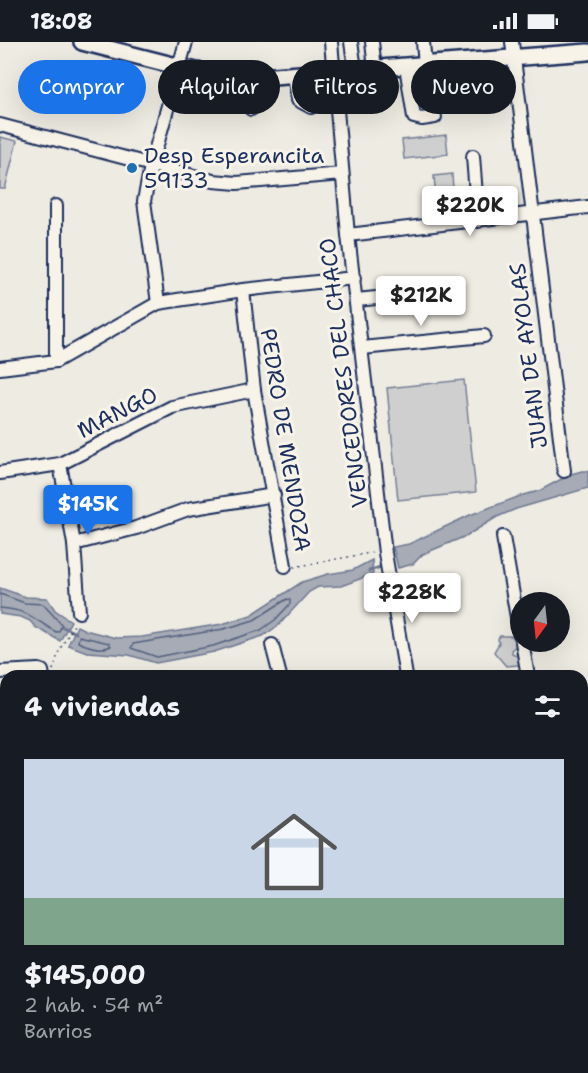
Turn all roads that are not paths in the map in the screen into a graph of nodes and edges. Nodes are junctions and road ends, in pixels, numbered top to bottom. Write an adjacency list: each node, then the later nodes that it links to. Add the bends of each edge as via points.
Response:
1 (82, 42): 11 (main road)
2 (113, 42): 12 (main road)
3 (186, 42): 13 (street)
4 (331, 42): 14 (street, VENCEDORES DEL CHACO)
5 (351, 42): 15 (street)
6 (373, 42): 16 (street)
7 (588, 43): 8 (main road)
8 (512, 50): 9 (main road); 10 (main road); 28 (street, JUAN DE AYOLAS)
9 (588, 52)
10 (424, 54): 16 (main road); 18 (main road)
11 (166, 60)
12 (170, 60)
13 (181, 60)
14 (333, 60)
15 (354, 60)
16 (374, 60)
17 (399, 66): 18 (main road)
18 (406, 66): 21 (street, via 414,117)
19 (166, 114): 24 (street)
20 (333, 114): 25 (street, VENCEDORES DEL CHACO)
21 (435, 117)
22 (0, 125): 24 (street)
23 (473, 156): 29 (street)
24 (151, 166): 25 (street, via 237,183); 35 (street, via 144,201)
25 (342, 174): 30 (street, VENCEDORES DEL CHACO)
26 (56, 206): 38 (street)
27 (588, 207): 28 (street)
28 (532, 214): 29 (street); 42 (street, JUAN DE AYOLAS)
29 (478, 221): 30 (street)
30 (348, 235): 31 (street, VENCEDORES DEL CHACO)
31 (354, 278): 32 (street); 34 (street, VENCEDORES DEL CHACO)
32 (243, 290): 35 (street); 40 (street, PEDRO DE MENDOZA)
33 (395, 296): 34 (street)
34 (357, 300): 37 (street, VENCEDORES DEL CHACO)
35 (158, 303): 38 (street)
36 (484, 336): 37 (street)
37 (362, 348): 53 (street, VENCEDORES DEL CHACO, via 388,578)
38 (56, 361): 39 (street)
39 (0, 368)
40 (254, 390): 41 (street, MANGO, via 172,407); 44 (street, PEDRO DE MENDOZA)
41 (60, 464): 43 (street, MANGO); 46 (street)
42 (564, 471)
43 (0, 474)
44 (274, 495): 46 (street, via 188,509); 47 (street, PEDRO DE MENDOZA)
45 (503, 537): 48 (street)
46 (74, 544): 49 (street)
47 (285, 566)
48 (513, 592)
49 (78, 615)
50 (272, 645): 52 (street)
51 (524, 652): 54 (street)
52 (278, 670)
53 (405, 670)
54 (527, 670)

